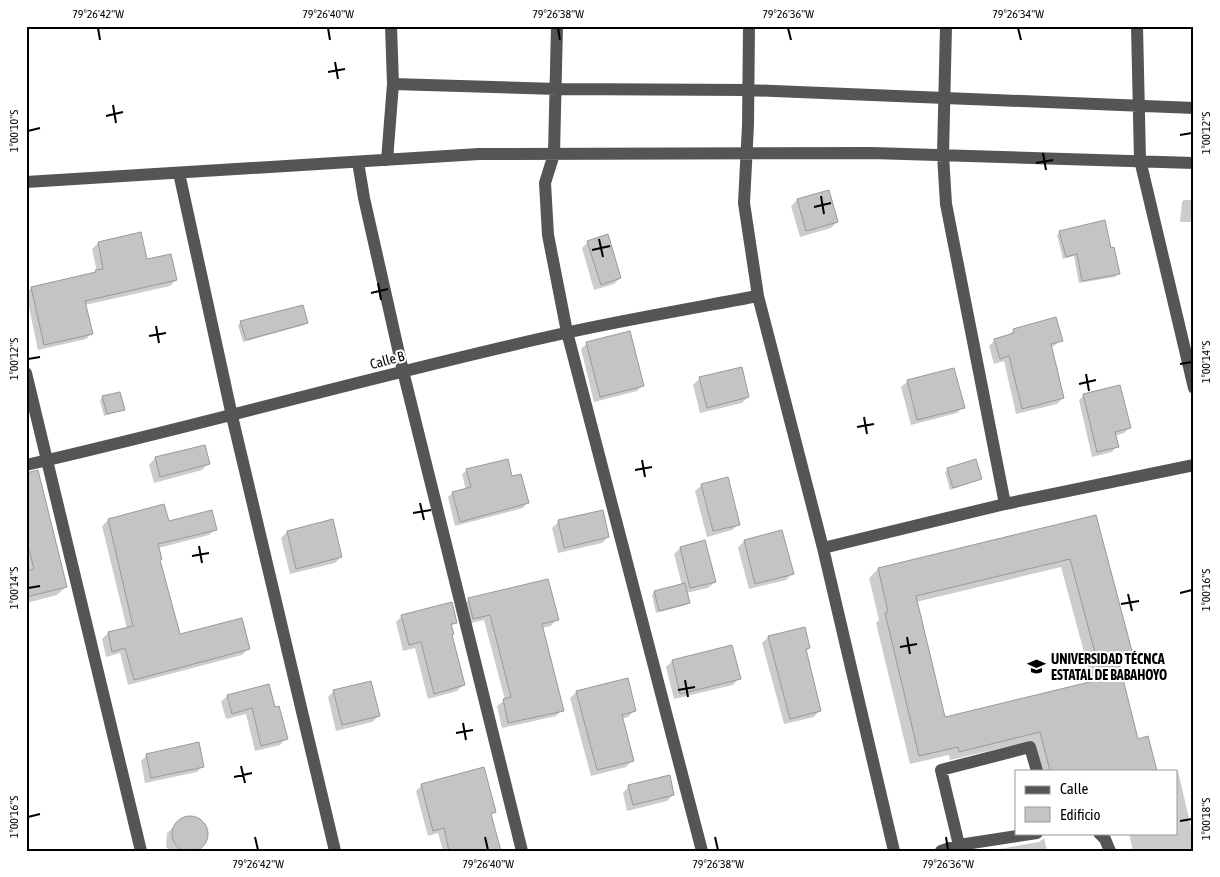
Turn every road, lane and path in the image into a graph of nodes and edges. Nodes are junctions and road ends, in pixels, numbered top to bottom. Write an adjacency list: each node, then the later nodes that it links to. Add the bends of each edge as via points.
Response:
1 (391, 26): 6 (street)
2 (557, 26): 7 (street)
3 (749, 26): 8 (street)
4 (946, 26): 9 (street)
5 (1138, 26): 10 (street)
6 (393, 84): 7 (street); 15 (street)
7 (557, 89): 8 (street); 13 (street)
8 (748, 90): 9 (street); 12 (street)
9 (944, 99): 10 (street); 14 (street)
10 (1139, 106): 11 (street); 16 (street)
11 (1194, 108)
12 (746, 153): 13 (street); 14 (street); 21 (street, via 744,203)
13 (554, 154): 15 (street, via 479,154); 22 (street, via 545,183 548,235)
14 (943, 155): 16 (street); 30 (street, via 946,204)
15 (387, 160): 17 (street)
16 (1140, 160): 18 (street); 25 (street)
17 (358, 162): 19 (street); 23 (street)
18 (1194, 163)
19 (179, 174): 20 (street); 26 (street)
20 (26, 182)
21 (758, 296): 22 (street, Calle B); 31 (street)
22 (567, 332): 23 (street, Calle B); 39 (street)
23 (403, 371): 26 (street, Calle B); 38 (street)
24 (26, 373): 27 (street)
25 (1194, 388)
26 (232, 416): 27 (street, Calle B); 37 (street)
27 (46, 461): 28 (street, Calle B); 36 (street)
28 (26, 465)
29 (1194, 465): 30 (street)
30 (1005, 504): 31 (street)
31 (823, 548): 40 (street)
32 (1037, 770): 35 (street, via 1030,747 941,770)
33 (1030, 834): 35 (street)
34 (1100, 834): 42 (street)
35 (959, 845): 41 (street)
36 (141, 851)
37 (336, 851)
38 (522, 851)
39 (702, 851)
40 (894, 851)
41 (940, 851)
42 (1110, 851)

